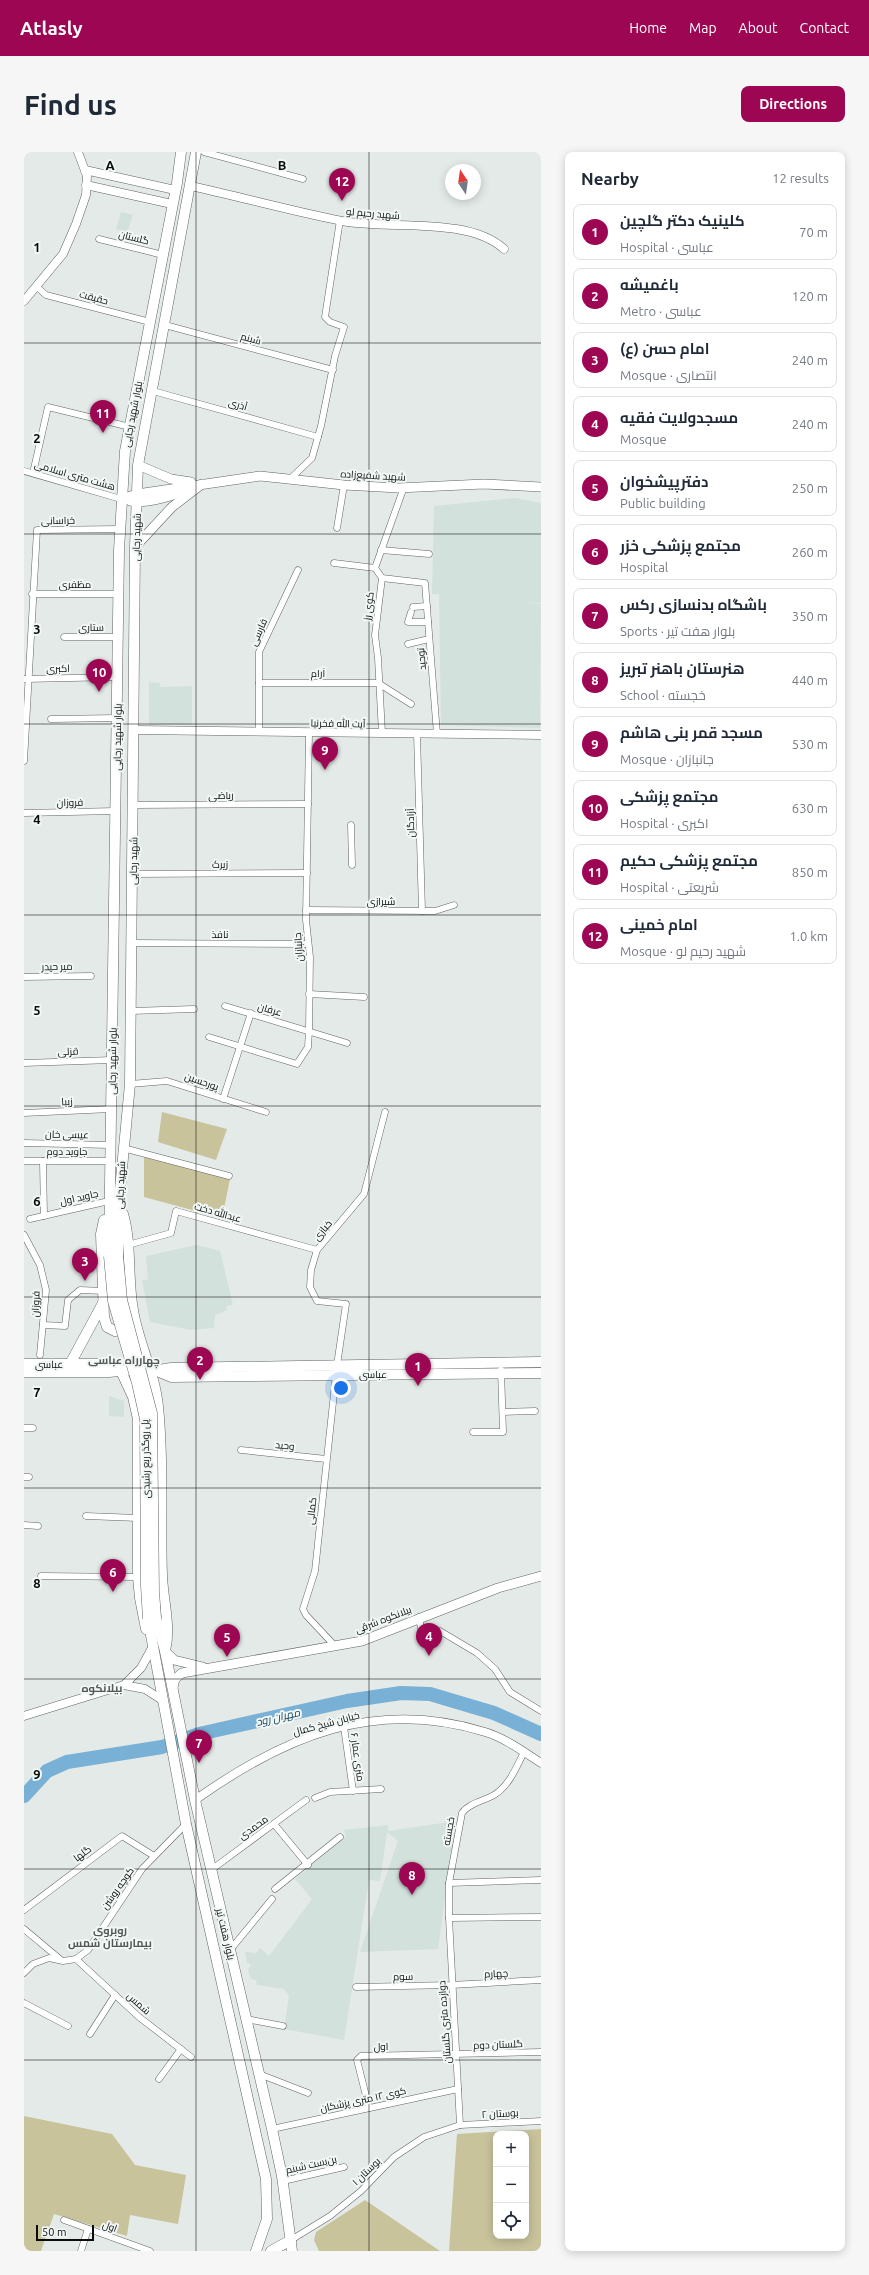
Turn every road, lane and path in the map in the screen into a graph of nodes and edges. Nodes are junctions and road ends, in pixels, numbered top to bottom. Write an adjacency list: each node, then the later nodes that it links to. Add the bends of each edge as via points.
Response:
1 (78, 152): 5 (street)
2 (181, 152): 9 (main road, بلوار شهید رجایی)
3 (196, 152): 8 (main road, بلوار شهید رجایی)
4 (204, 152): 6 (street)
5 (85, 170): 7 (street); 9 (street)
6 (303, 179)
7 (86, 185): 10 (street); 15 (street, via 86,195 63,254)
8 (190, 186): 11 (street, شهید رحیم لو); 18 (main road, بلوار شهید رجایی)
9 (175, 190): 10 (main road, بلوار شهید رجایی)
10 (172, 204): 14 (main road, بلوار شهید رجایی)
11 (340, 220): 13 (street, شهید رحیم لو, via 468,231 494,240); 19 (street, via 325,317 330,322 344,327)
12 (100, 239): 14 (street, گلستان)
13 (504, 250)
14 (163, 255): 17 (main road, بلوار شهید رجایی)
15 (37, 287): 16 (street); 17 (street, حقیقت, via 46,295)
16 (24, 301)
17 (150, 322): 21 (main road, بلوار شهید رجایی)
18 (164, 325): 19 (street, شبنم); 20 (main road, بلوار شهید رجایی)
19 (333, 370): 22 (street)
20 (153, 390): 22 (street, آذری); 23 (main road, بلوار شهید رجایی)
21 (130, 427): 25 (street, via 48,407); 32 (main road, بلوار شهید رجایی, via 122,472)
22 (318, 436): 26 (street, via 312,458)
23 (138, 465): 27 (main road, via 171,479); 31 (main road, شهید رجایی)
24 (24, 471): 25 (street, هشت متری اسلامی)
25 (33, 473): 32 (street, هشت متری اسلامی)
26 (290, 479): 27 (main road, شهید شفیع‌زاده, via 260,476); 28 (main road, شهید شفیع‌زاده)
27 (204, 483): 31 (main road, via 170,496); 35 (main road, via 172,507)
28 (344, 485): 30 (main road, شهید شفیع‌زاده); 33 (street)
29 (541, 487): 30 (main road, شهید شفیع‌زاده, via 484,484)
30 (404, 488): 36 (street)
31 (137, 498): 32 (main road); 35 (main road, شهید رجایی)
32 (121, 499): 34 (main road, بلوار شهید رجایی)
33 (337, 528)
34 (120, 529): 42 (street, خراسانی, via 37,530); 43 (main road, بلوار شهید رجایی)
35 (135, 548): 57 (main road, شهید رجایی)
36 (381, 550): 37 (street); 39 (street)
37 (429, 554)
38 (334, 563): 39 (street)
39 (375, 568): 41 (street)
40 (298, 570): 52 (street, فارسی, via 259,652)
41 (382, 578): 44 (street, توحید, via 425,583); 53 (street, کوی رز, via 375,635)
42 (32, 594): 43 (street, مظفری); 51 (street, خراسانی)
43 (118, 594): 47 (main road, بلوار شهید رجایی)
44 (427, 606): 45 (street, توحید); 45 (street, via 412,610 408,622)
45 (428, 622): 48 (street, توحید)
46 (64, 637): 47 (street, ستاری)
47 (118, 637): 50 (main road, بلوار شهید رجایی)
48 (429, 639): 49 (street); 62 (street, توحید)
49 (408, 644)
50 (117, 677): 51 (street, اکبری); 55 (main road, بلوار شهید رجایی)
51 (26, 679): 64 (street, خراسانی)
52 (259, 683): 53 (street, آرام); 58 (street, فارسی)
53 (378, 683): 54 (street); 60 (street, کوی رز)
54 (411, 704)
55 (117, 718): 56 (street); 67 (main road, بلوار شهید رجایی)
56 (51, 719)
57 (135, 730): 58 (street, آیت الله فخرنیا); 66 (main road, شهید رجایی)
58 (259, 732): 59 (street, آیت الله فخرنیا)
59 (309, 733): 60 (street, آیت الله فخرنیا); 65 (street, جانبازان)
60 (382, 733): 61 (street, آیت الله فخرنیا)
61 (417, 734): 62 (street, آیت الله فخرنیا); 75 (street, آزادگان)
62 (437, 734): 63 (street, آیت الله فخرنیا)
63 (541, 735)
64 (24, 761)
65 (308, 804): 66 (street, ریاضی); 71 (street, جانبازان)
66 (134, 806): 72 (main road, شهید رجایی)
67 (116, 811): 68 (street, فروزان); 90 (main road, بلوار شهید رجایی)
68 (24, 813)
69 (351, 825): 70 (street)
70 (352, 865)
71 (307, 873): 72 (street, زیرک); 74 (street, جانبازان)
72 (133, 874): 76 (main road, شهید رجایی)
73 (454, 905): 75 (street, شیرازی, via 444,910)
74 (306, 910): 75 (street, شیرازی); 77 (street, جانبازان)
75 (422, 911)
76 (132, 943): 77 (street, نافذ); 84 (main road, شهید رجایی)
77 (308, 944): 80 (street, جانبازان)
78 (91, 976): 79 (street, میر حیدر)
79 (24, 977)
80 (309, 994): 81 (street); 86 (street, جانبازان)
81 (364, 997)
82 (225, 1006): 85 (street, عرفان)
83 (194, 1009): 84 (street)
84 (131, 1011): 92 (main road, شهید رجایی)
85 (251, 1014): 86 (street, عرفان); 89 (street)
86 (309, 1030): 88 (street, عرفان); 89 (street, جانبازان, via 308,1048 298,1064)
87 (209, 1037): 89 (street, جانبازان)
88 (347, 1043)
89 (241, 1046): 93 (street)
90 (112, 1060): 91 (street, قزلی); 94 (main road, بلوار شهید رجایی)
91 (24, 1063)
92 (130, 1084): 93 (street, پورحسین, via 167,1080); 100 (main road, شهید رجایی)
93 (223, 1099): 95 (street, پورحسین)
94 (111, 1109): 97 (street, زیبا); 99 (main road, بلوار شهید رجایی)
95 (266, 1112)
96 (384, 1112): 110 (street, خبازی, via 364,1194)
97 (24, 1113)
98 (24, 1144): 99 (street, عیسی خان)
99 (110, 1145): 103 (main road, بلوار شهید رجایی)
100 (123, 1148): 104 (street); 105 (main road, شهید رجایی)
101 (24, 1161): 102 (street, جاوید دوم)
102 (43, 1161): 103 (street, جاوید دوم); 106 (street)
103 (110, 1161): 105 (main road, بلوار شهید رجایی)
104 (229, 1176)
105 (114, 1201): 106 (street, جاوید اول); 109 (main road, via 126,1224); 111 (main road, بلوار شهید رجایی); 112 (main road, via 101,1234)
106 (44, 1216): 107 (street, جاوید اول)
107 (30, 1218)
108 (24, 1235): 114 (street, فروزان, via 40,1265 46,1290)
109 (128, 1244): 110 (street, عبدالله دخت, via 171,1233 176,1211); 113 (main road, via 128,1272)
110 (317, 1250): 122 (street, خبازی, via 311,1270 310,1287 317,1301 346,1304)
111 (113, 1256): 143 (main road, پل روگذر ربع رشیدی, bridge, via 113,1301 145,1419 146,1586)
112 (104, 1296): 113 (main road, via 104,1317 107,1327 115,1331 132,1328); 114 (street, via 80,1290 68,1300 66,1326); 119 (main road)
113 (136, 1323): 121 (main road)
114 (43, 1325): 115 (street, فروزان)
115 (40, 1356)
116 (541, 1362): 117 (main road, عباسى)
117 (501, 1363): 122 (main road, عباسى); 124 (street)
118 (24, 1364): 119 (main road, عباسى)
119 (70, 1364): 120 (main road, عباسى, via 112,1364)
120 (120, 1369): 121 (main road, عباسى); 123 (main road, عباسى, via 109,1372); 133 (main road, via 133,1397 138,1419)
121 (155, 1369): 122 (main road, عباسى, via 171,1377); 134 (main road)
122 (336, 1370): 124 (main road, عباسى); 132 (street, کمالی)
123 (24, 1372)
124 (502, 1373): 125 (main road, عباسى); 127 (street)
125 (541, 1373)
126 (535, 1411): 127 (street)
127 (503, 1412): 130 (street, via 504,1432)
128 (24, 1428): 129 (street)
129 (33, 1428)
130 (473, 1432)
131 (241, 1450): 132 (street, وحید)
132 (326, 1459): 145 (street, کمالی, via 314,1571 303,1609)
133 (138, 1492): 134 (main road, via 150,1483 158,1486); 136 (main road)
134 (162, 1492): 146 (main road, via 162,1577 168,1639)
135 (86, 1516): 136 (street)
136 (138, 1518): 140 (main road)
137 (24, 1525): 138 (street)
138 (38, 1526)
139 (41, 1576): 140 (street)
140 (138, 1576): 144 (main road, via 144,1625)
141 (541, 1576): 142 (main road, بیلانکوه شرقی, via 498,1588)
142 (419, 1617): 145 (main road, بیلانکوه شرقی, via 362,1641); 151 (street, via 421,1628 440,1631 477,1653 495,1670 510,1692)
143 (152, 1619): 144 (main road, بلوار هفت تیر); 146 (main road, بلوار هفت تیر)
144 (152, 1645): 148 (street, via 141,1668); 150 (main road, بلوار هفت تیر)
145 (335, 1646): 147 (main road, بیلانکوه شرقی)
146 (165, 1651): 147 (main road, بیلانکوه شرقی, via 174,1660); 149 (main road, بلوار هفت تیر)
147 (205, 1667): 149 (main road, بیلانکوه شرقی, via 182,1673 175,1679)
148 (124, 1685): 150 (street, via 145,1689); 152 (street)
149 (173, 1687): 159 (main road, بلوار هفت تیر)
150 (162, 1700): 161 (main road, بلوار هفت تیر)
151 (541, 1711)
152 (24, 1716)
153 (344, 1727): 154 (street, خیابان شیخ کمال, via 397,1718 426,1720 486,1732); 157 (street, ۶ متری عمار); 159 (street, خیابان شیخ کمال, via 286,1746 243,1768)
154 (524, 1752): 155 (street, خیابان شیخ کمال); 168 (street, خجسته, via 502,1789 464,1809)
155 (541, 1763)
156 (381, 1789): 157 (street, ۶ متری عمار)
157 (353, 1791): 158 (street, ۶ متری عمار, via 330,1792)
158 (315, 1798)
159 (195, 1800): 166 (main road, بلوار هفت تیر)
160 (306, 1800): 162 (street, محمدی)
161 (186, 1824): 164 (street, کوچه روشن); 204 (main road, بلوار هفت تیر, via 266,2179 267,2219)
162 (274, 1824): 165 (street); 166 (street, محمدی)
163 (340, 1837): 165 (street)
164 (154, 1856): 171 (street, گلها, via 122,1836); 176 (street, کوچه روشن, via 142,1869 88,1950)
165 (308, 1865): 169 (street)
166 (211, 1870): 175 (main road, بلوار هفت تیر)
167 (541, 1880): 168 (street)
168 (449, 1882): 173 (street, خجسته)
169 (275, 1889)
170 (272, 1899): 175 (street)
171 (24, 1910)
172 (541, 1917): 173 (street)
173 (449, 1918): 180 (street, دوازده متری گلستان)
174 (24, 1929): 177 (street)
175 (230, 1950): 184 (main road, بلوار هفت تیر)
176 (76, 1959): 177 (street); 182 (street, شمس)
177 (63, 1961): 178 (street, via 49,1958 33,1964)
178 (24, 1973)
179 (541, 1980): 180 (street, چهارم)
180 (451, 1985): 181 (street, سوم); 190 (street, دوازده متری گلستان)
181 (356, 1987)
182 (115, 1995): 187 (street); 188 (street, شمس)
183 (24, 2003): 185 (street)
184 (246, 2020): 186 (street); 192 (main road, بلوار هفت تیر)
185 (68, 2026)
186 (283, 2026)
187 (90, 2034)
188 (181, 2049): 191 (street, شمس); 193 (street)
189 (541, 2052): 190 (street, گلستان دوم)
190 (456, 2055): 194 (street, دوازده متری گلستان); 196 (street, اول, via 358,2057)
191 (191, 2057)
192 (259, 2074): 195 (street); 199 (main road, بلوار هفت تیر)
193 (159, 2079)
194 (458, 2089): 196 (street, کوی ۱۲ متری پزشکان); 198 (street, دوازده متری گلستان)
195 (308, 2093)
196 (369, 2108): 199 (street, کوی ۱۲ متری پزشکان)
197 (541, 2121): 198 (street, بوستان ۲)
198 (460, 2125): 205 (street, بوستان ۱, via 424,2137 410,2145 394,2156 361,2191 330,2216)
199 (272, 2129): 201 (main road, بلوار هفت تیر)
200 (344, 2167): 201 (street, بن‌بست شبنم)
201 (283, 2181): 205 (main road, بلوار هفت تیر)
202 (64, 2220): 203 (street, اول)
203 (88, 2229): 206 (street); 207 (street, اول)
204 (258, 2240): 208 (main road, بلوار هفت تیر); 209 (main road)
205 (291, 2240): 210 (main road); 211 (main road, بلوار هفت تیر)
206 (81, 2251)
207 (150, 2251)
208 (256, 2251)
209 (263, 2251)
210 (271, 2251)
211 (292, 2251)

